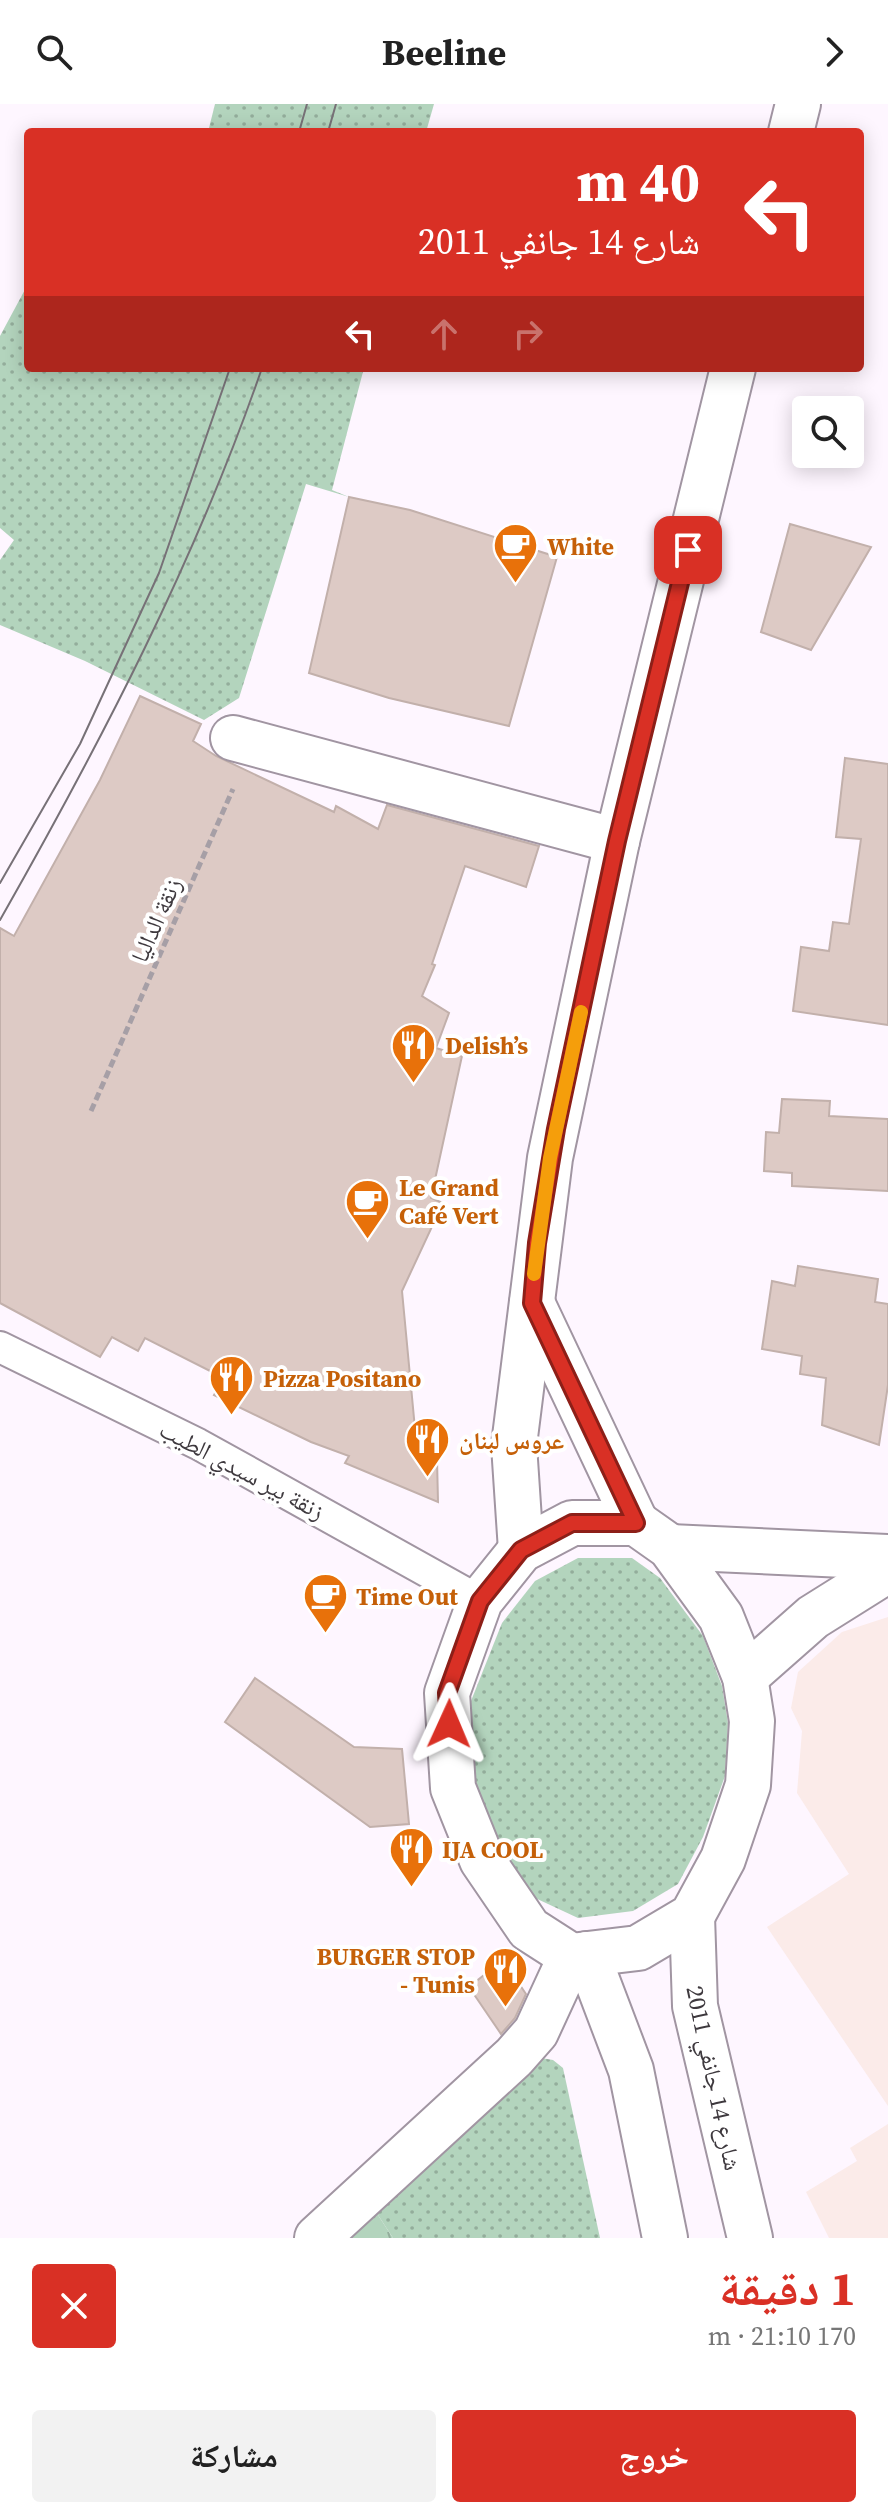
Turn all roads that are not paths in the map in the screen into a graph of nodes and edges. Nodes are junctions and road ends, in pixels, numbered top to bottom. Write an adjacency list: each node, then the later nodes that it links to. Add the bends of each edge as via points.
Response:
1 (798, 104): 2 (main road)
2 (792, 128)
3 (732, 372): 5 (main road)
4 (243, 741): 5 (main road)
5 (617, 841): 6 (main road, via 550,1158)
6 (532, 1303): 8 (main road); 9 (main road, via 514,1445)
7 (0, 1347): 12 (lane, زنقة بير سيدي الطيب, via 198,1444)
8 (653, 1535): 9 (main road, via 572,1523); 10 (main road); 13 (main road, via 721,1617)
9 (521, 1550): 12 (main road)
10 (888, 1557)
11 (888, 1570): 13 (main road, via 813,1617)
12 (480, 1601): 15 (main road, via 447,1693 453,1788 482,1860 529,1929)
13 (745, 1677): 14 (main road, via 752,1721 748,1785 723,1859)
14 (692, 1916): 15 (main road, via 638,1948); 18 (main road, شارع 14 جانفي 2011, via 695,2006)
15 (579, 1955): 16 (main road, via 536,2032 514,2057); 17 (main road, via 631,2070)
16 (317, 2238)
17 (665, 2238)
18 (750, 2238)

